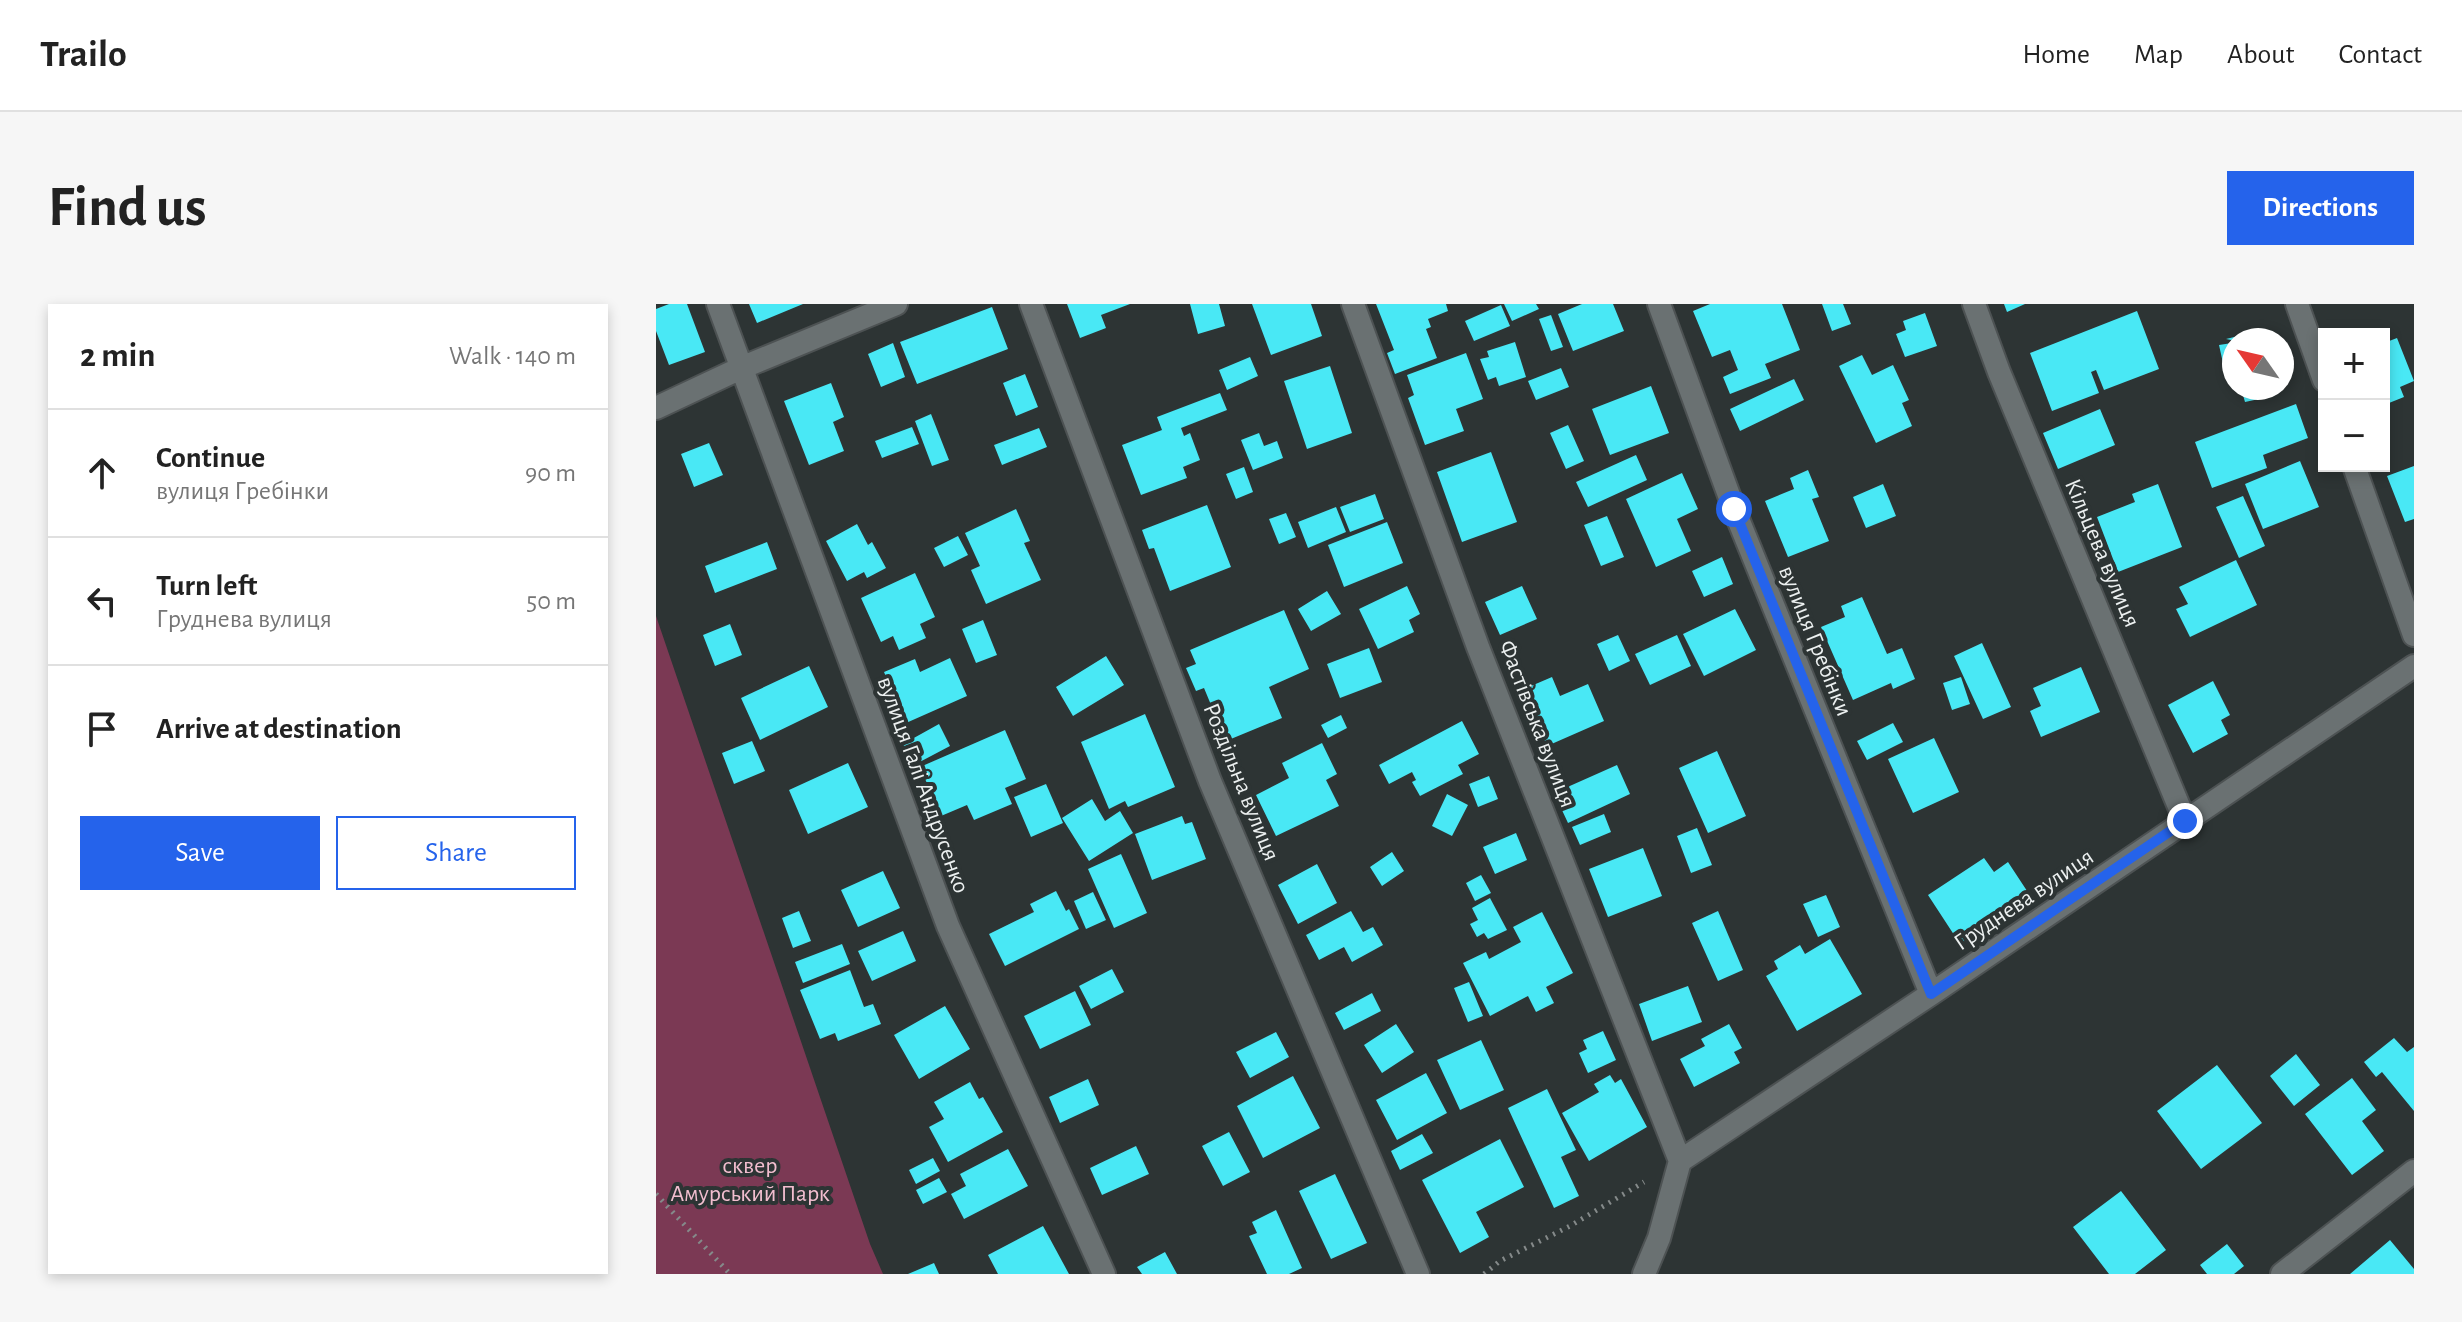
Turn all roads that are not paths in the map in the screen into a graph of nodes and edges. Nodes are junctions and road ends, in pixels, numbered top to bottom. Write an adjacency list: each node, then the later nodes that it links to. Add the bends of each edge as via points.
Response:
1 (718, 304): 9 (street, вулиця Галі Андрусенко)
2 (896, 304): 9 (street)
3 (1031, 304): 19 (street, Роздільна вулиця, via 1210,781)
4 (1353, 304): 16 (street, Фастівська вулиця, via 1478,647)
5 (1659, 304): 15 (street, вулиця Гребінки, via 1734,509)
6 (1974, 304): 14 (street, Кільцева вулиця)
7 (2297, 304): 8 (street)
8 (2318, 363)
9 (741, 368): 10 (street); 18 (street, вулиця Галі Андрусенко, via 948,926)
10 (656, 408)
11 (2356, 472): 12 (street)
12 (2414, 635)
13 (2414, 666): 14 (street, Груднева вулиця)
14 (2185, 821): 15 (street, Груднева вулиця)
15 (1931, 994): 16 (street, Груднева вулиця)
16 (1680, 1161): 20 (street)
17 (2414, 1171): 21 (street)
18 (1104, 1274)
19 (1418, 1274)
20 (1644, 1274)
21 (2282, 1274)

